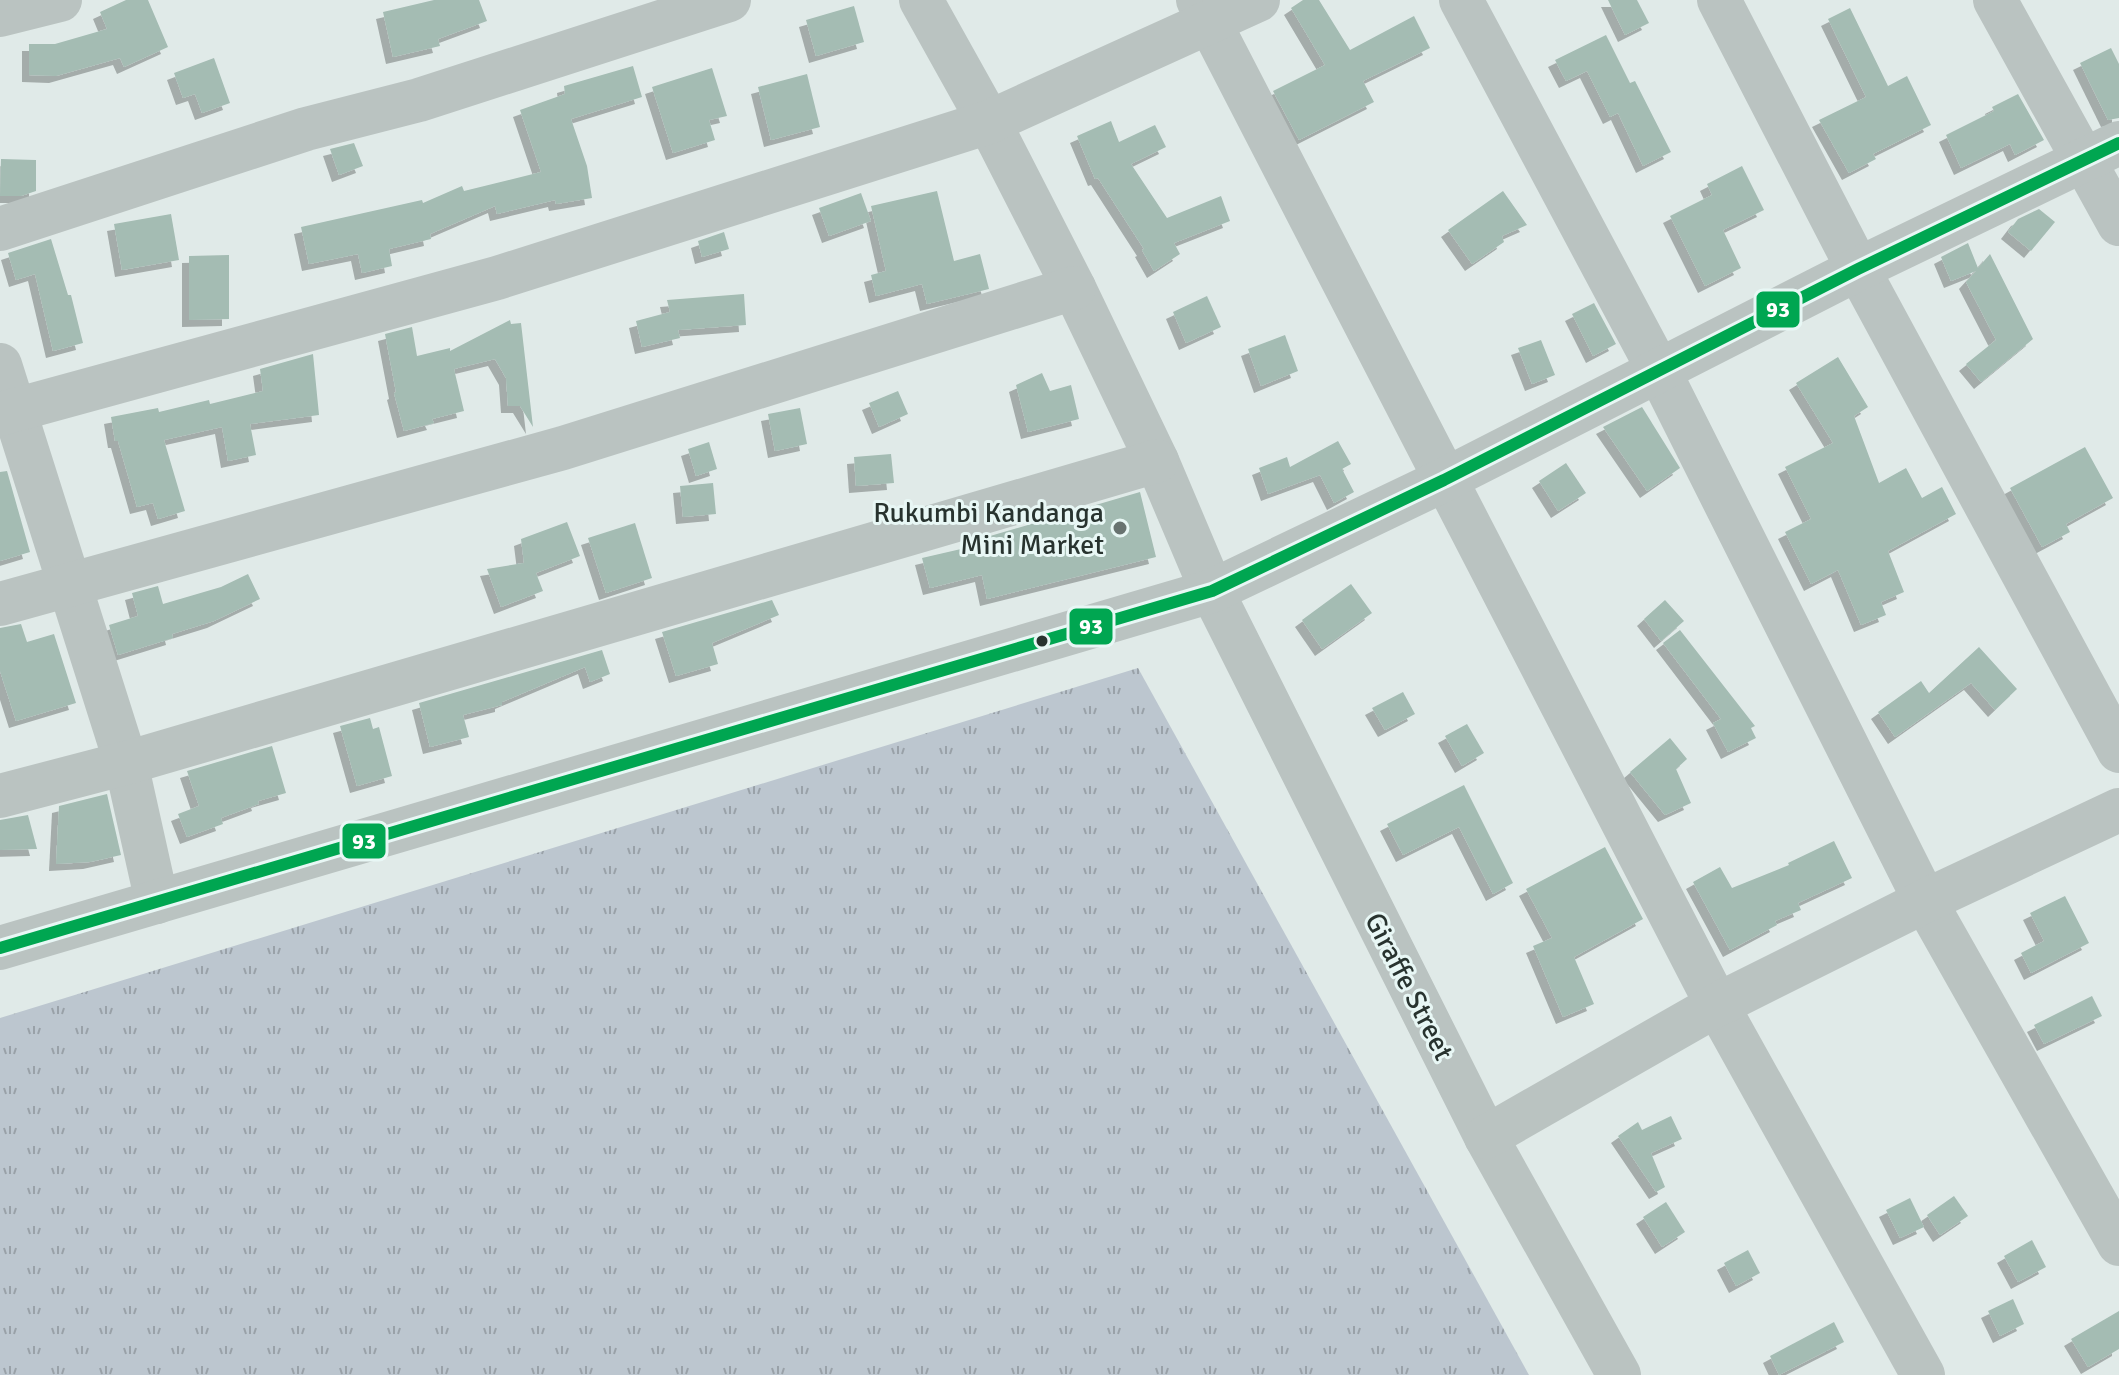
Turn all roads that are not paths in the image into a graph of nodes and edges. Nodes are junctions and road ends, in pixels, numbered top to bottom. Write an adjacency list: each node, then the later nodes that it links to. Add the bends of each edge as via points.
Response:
1 (60, 0): 9 (street)
2 (729, 0): 13 (street)
3 (921, 0): 10 (street, Giraffe Street)
4 (1258, 0): 8 (street)
5 (1461, 0): 17 (street)
6 (1719, 0): 14 (street)
7 (1995, 0): 11 (street)
8 (1204, 11): 10 (street); 20 (street)
9 (0, 15)
10 (989, 122): 15 (street, Giraffe Street); 18 (street, via 497,278)
11 (2102, 152): 12 (street); 14 (street)
12 (2119, 224)
13 (0, 229)
14 (1858, 269): 17 (street); 24 (street)
15 (1074, 288): 19 (street, Giraffe Street); 21 (street, via 563,448)
16 (0, 365): 18 (street)
17 (1659, 371): 20 (street); 28 (street)
18 (7, 412): 21 (street)
19 (1157, 461): 22 (street, Giraffe Street); 25 (street)
20 (1444, 480): 22 (street); 31 (street)
21 (70, 585): 23 (street); 25 (street)
22 (1212, 591): 29 (street); 32 (street, Giraffe Street)
23 (0, 604)
24 (2119, 751)
25 (126, 763): 26 (street); 29 (street)
26 (0, 796)
27 (2119, 810): 28 (street)
28 (1925, 901): 31 (street); 33 (street)
29 (157, 902): 30 (street)
30 (0, 948)
31 (1717, 1005): 32 (street); 35 (street)
32 (1486, 1137): 34 (street, Giraffe Street)
33 (2119, 1244)
34 (1619, 1375)
35 (1923, 1375)

